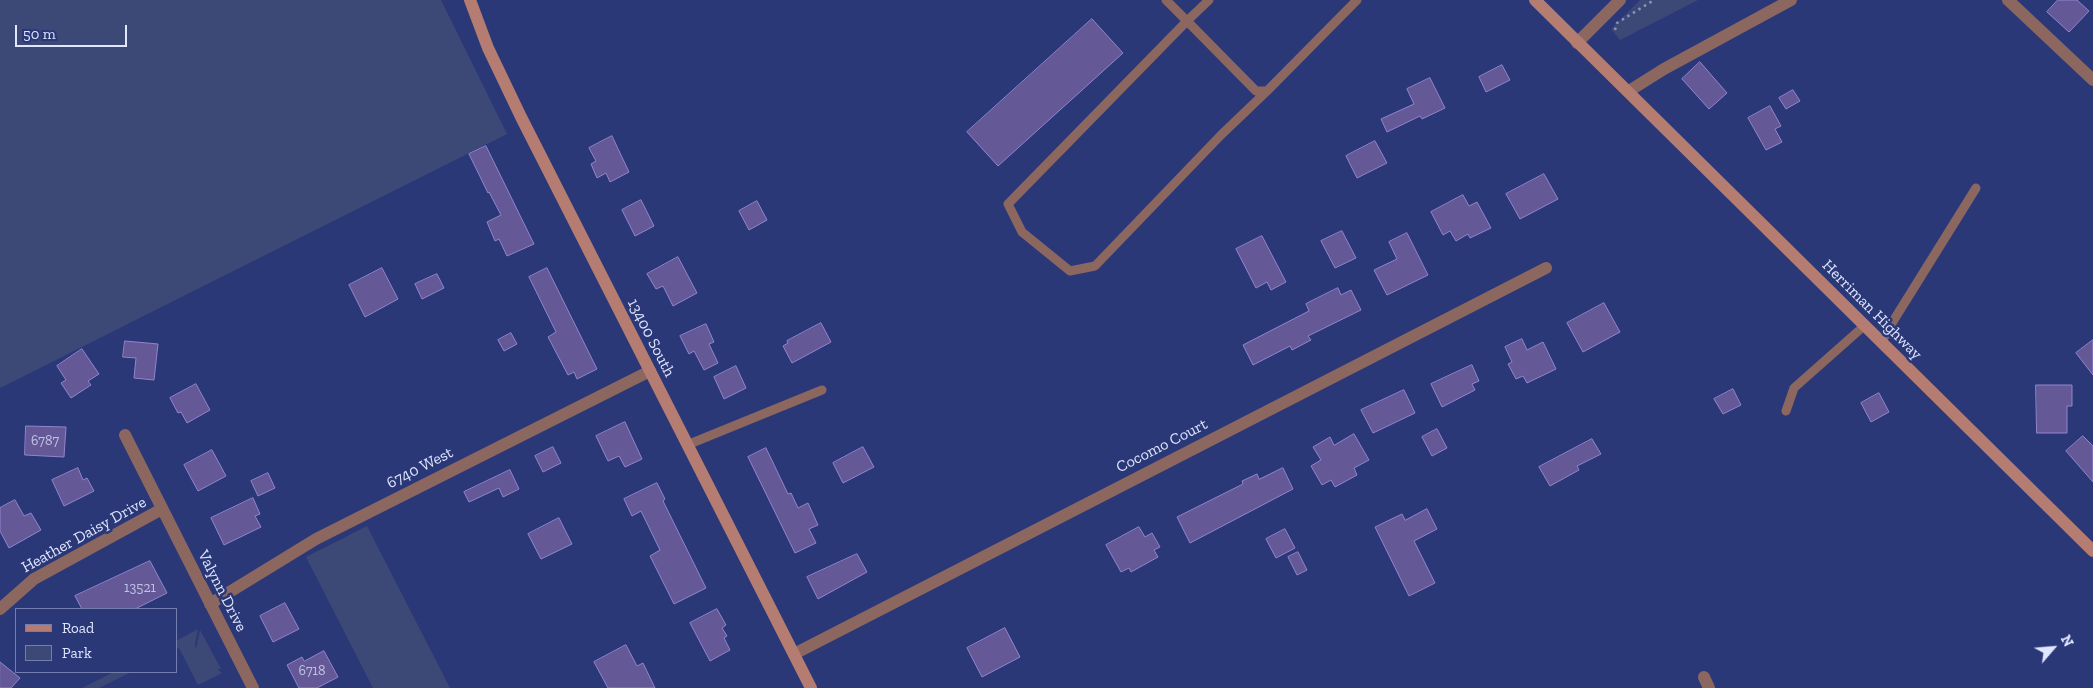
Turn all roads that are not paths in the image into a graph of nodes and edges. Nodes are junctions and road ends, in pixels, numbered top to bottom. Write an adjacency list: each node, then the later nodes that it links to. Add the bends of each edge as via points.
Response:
1 (470, 0): 18 (main road, 13400 South, via 488,48 521,117)
2 (1166, 0): 9 (lane)
3 (1209, 0): 9 (lane)
4 (1357, 0): 12 (lane)
5 (1535, 0): 10 (main road, Herriman Highway)
6 (1620, 0): 10 (street)
7 (1791, 0): 13 (street, via 1664,68)
8 (2008, 0): 11 (street)
9 (1187, 21): 12 (lane, via 1256,91); 12 (lane, via 1008,204 1022,232 1070,272 1095,266)
10 (1577, 43): 13 (main road, Herriman Highway)
11 (2093, 80)
12 (1267, 91)
13 (1628, 91): 16 (main road, Herriman Highway)
14 (1976, 188): 17 (lane)
15 (1546, 268): 27 (street, Cocomo Court)
16 (1864, 326): 17 (main road, Herriman Highway); 20 (lane, via 1794,388)
17 (1882, 343): 24 (main road, Herriman Highway)
18 (650, 371): 22 (main road, 13400 South); 25 (street, 6740 West, via 316,539)
19 (822, 390): 22 (lane)
20 (1786, 411)
21 (125, 435): 23 (street, Valynn Drive)
22 (687, 445): 27 (main road, 13400 South)
23 (162, 509): 25 (street, Valynn Drive); 26 (street, Heather Daisy Drive, via 34,579)
24 (2093, 551)
25 (210, 604): 28 (street, Valynn Drive)
26 (0, 609)
27 (794, 654): 29 (main road, 13400 South)
28 (253, 688)
29 (811, 688)

